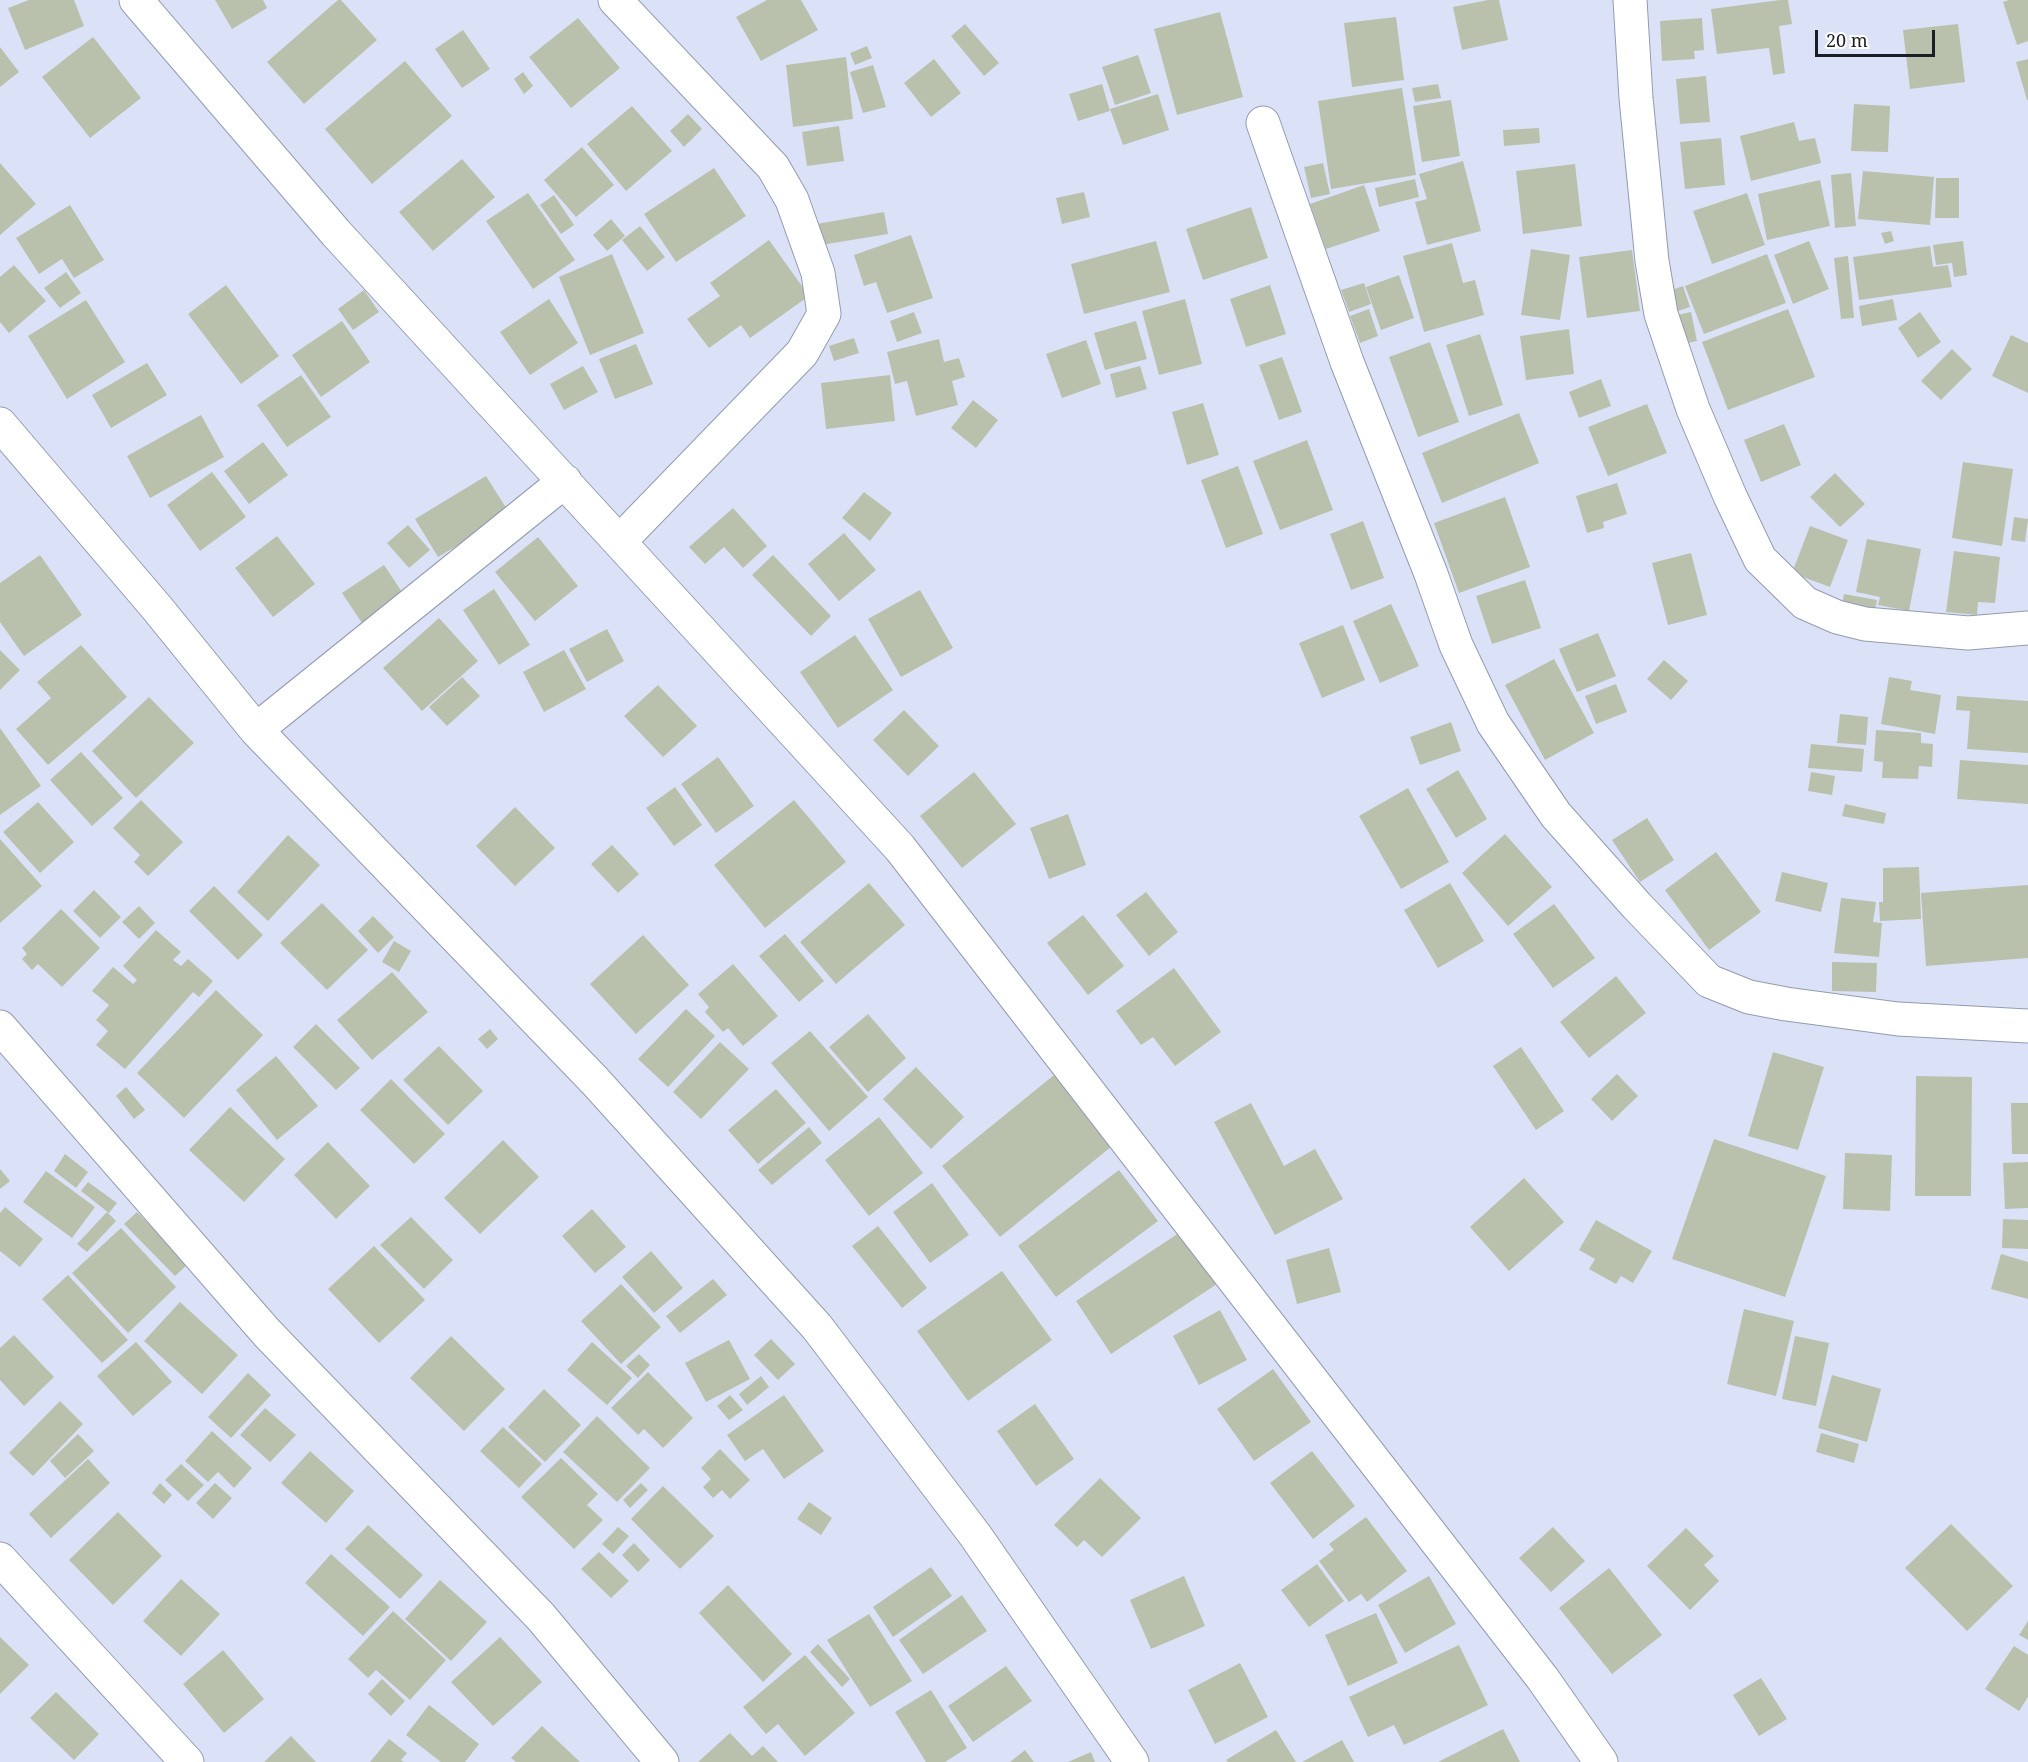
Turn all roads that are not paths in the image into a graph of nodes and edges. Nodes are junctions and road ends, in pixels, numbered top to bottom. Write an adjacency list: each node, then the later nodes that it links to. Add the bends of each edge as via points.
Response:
1 (136, 0): 6 (street, via 336,233)
2 (615, 0): 7 (street, via 773,167 792,200 818,273 824,314 801,353)
3 (1630, 0): 8 (street, via 1638,121 1660,315 1693,409 1760,560 1805,603 1837,617 1865,624 1968,633)
4 (1263, 123): 10 (street, via 1347,362 1456,645 1493,723 1556,815 1708,981 1749,997 1786,1004 1898,1018)
5 (0, 424): 9 (street)
6 (565, 481): 7 (street); 9 (street)
7 (620, 541): 16 (street, via 900,848 1543,1679)
8 (2028, 628)
9 (256, 730): 15 (street, via 595,1081 817,1328 975,1535)
10 (2028, 1026)
11 (0, 1027): 14 (street, via 267,1333 541,1617)
12 (0, 1559): 13 (street)
13 (187, 1762)
14 (662, 1762)
15 (1132, 1762)
16 (1601, 1762)

